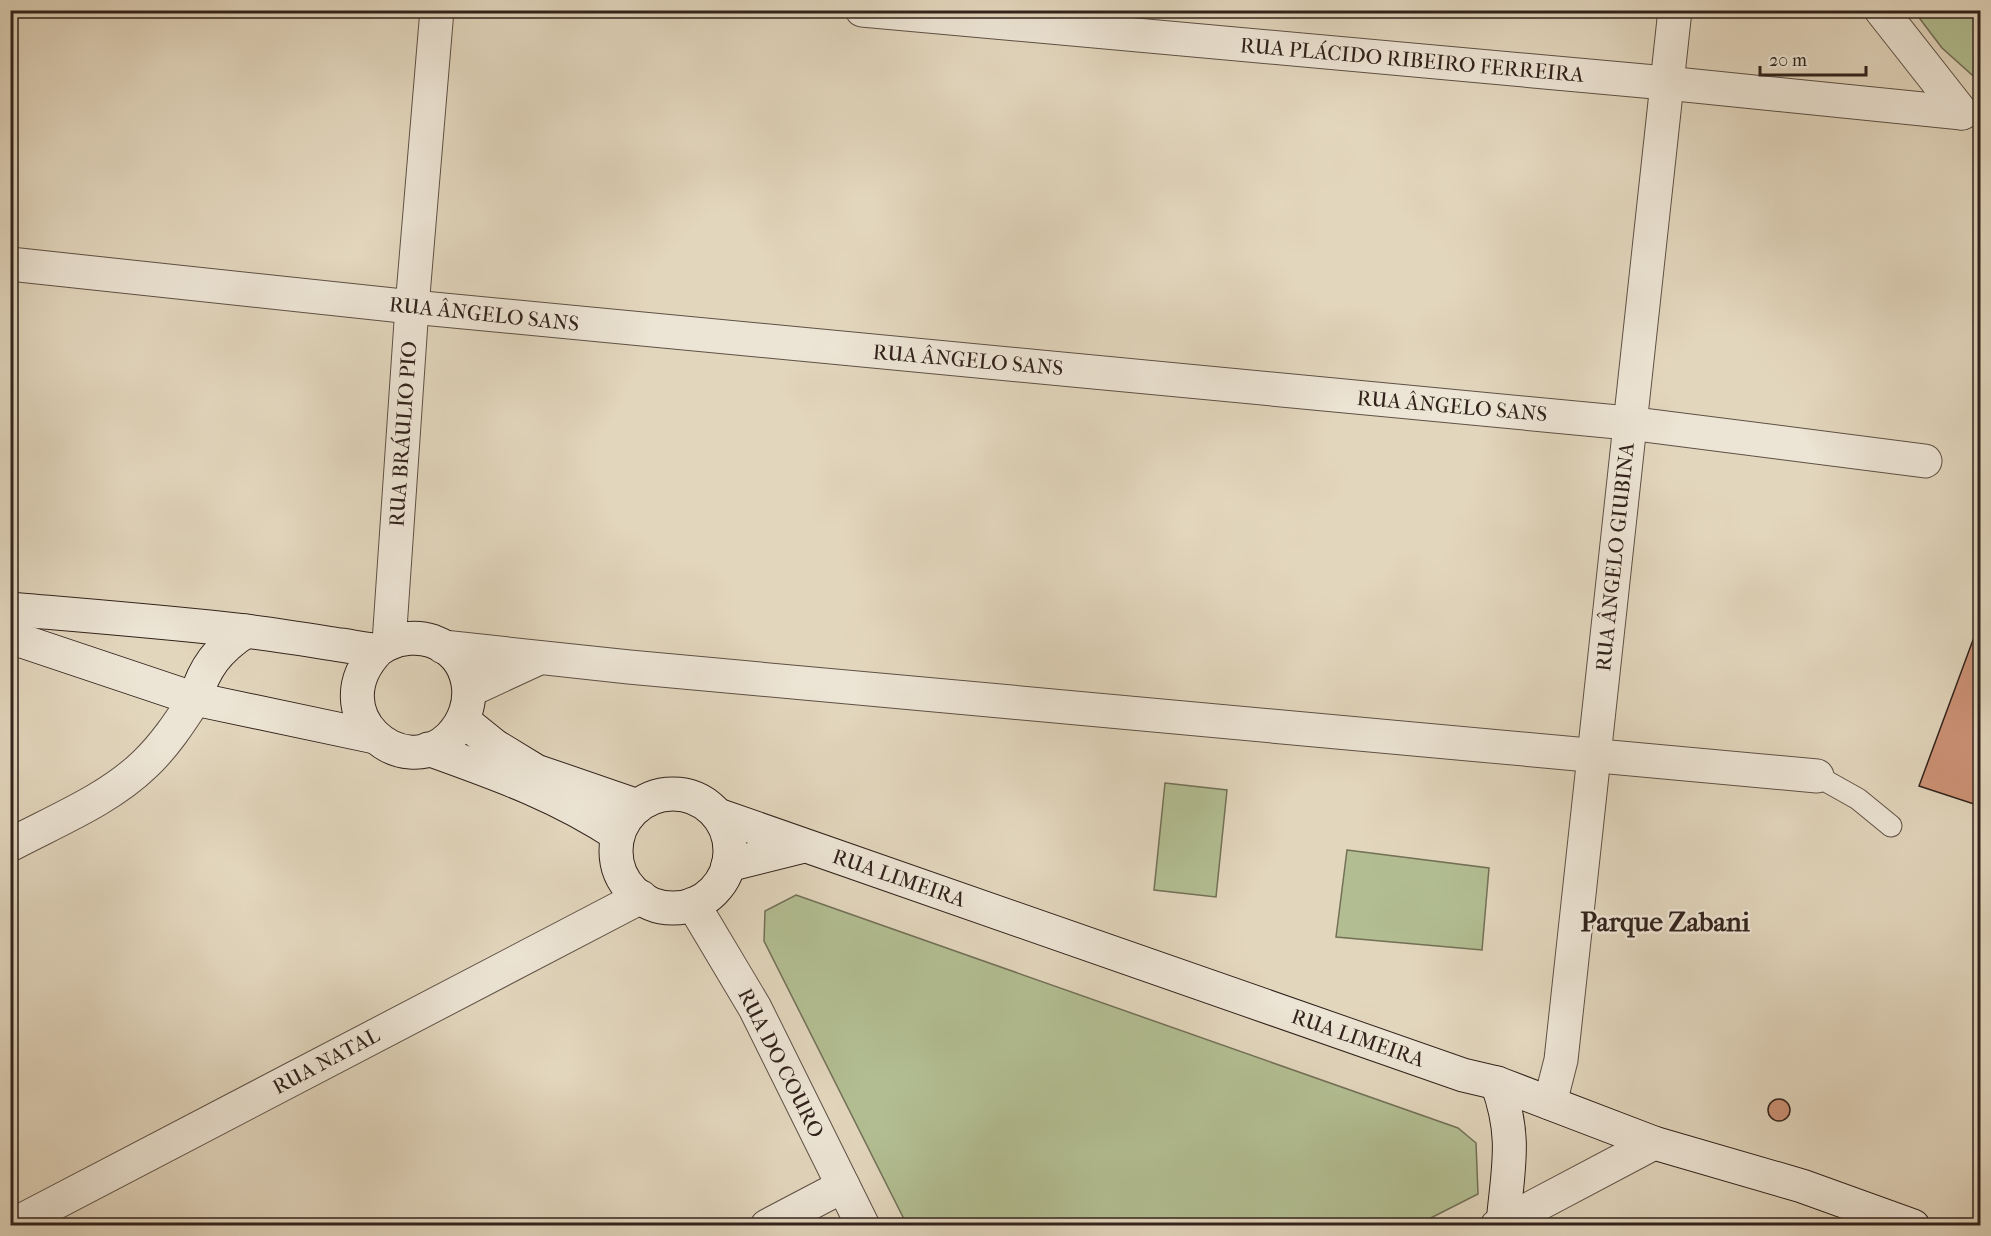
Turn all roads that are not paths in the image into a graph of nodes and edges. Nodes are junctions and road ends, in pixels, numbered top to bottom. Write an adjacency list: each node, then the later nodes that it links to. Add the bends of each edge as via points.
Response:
1 (437, 10): 7 (street, RUA BRÁULIO PIO)
2 (862, 10): 5 (street, RUA PLÁCIDO RIBEIRO FERREIRA)
3 (1674, 10): 5 (street, RUA ÂNGELO GIUBINA)
4 (1881, 10): 5 (street, RUA PLÁCIDO RIBEIRO FERREIRA, via 1962,113)
5 (1666, 83): 8 (street, RUA ÂNGELO GIUBINA)
6 (10, 264): 7 (street, RUA ÂNGELO SANS)
7 (412, 307): 8 (street, RUA ÂNGELO SANS); 13 (street, RUA BRÁULIO PIO)
8 (1629, 423): 9 (street, RUA ÂNGELO SANS); 21 (street, RUA ÂNGELO GIUBINA)
9 (1925, 461)
10 (10, 609): 11 (street)
11 (246, 631): 13 (street); 17 (street, via 212,659)
12 (10, 637): 17 (street)
13 (384, 647): 14 (street, via 417,638); 19 (street, via 367,662 356,693 358,710)
14 (443, 647): 15 (street); 16 (street, via 457,658)
15 (539, 658): 16 (street); 21 (street)
16 (470, 690): 18 (street)
17 (195, 699): 19 (street); 27 (street, via 144,765 109,791)
18 (464, 721): 20 (street, via 449,739); 23 (street, via 536,771)
19 (375, 737): 20 (street, via 409,752)
20 (428, 750): 26 (street, via 530,786 578,808)
21 (1594, 755): 22 (street); 33 (street, RUA ÂNGELO GIUBINA, via 1561,1060)
22 (1817, 776): 25 (lane, via 1858,799)
23 (638, 806): 24 (street, via 654,797 689,796); 26 (street)
24 (718, 815): 28 (street, RUA LIMEIRA); 29 (street, via 727,831)
25 (1891, 826)
26 (618, 835): 30 (street, via 620,870)
27 (10, 845)
28 (804, 846): 29 (street, RUA LIMEIRA); 32 (street, RUA LIMEIRA, via 1463,1075)
29 (728, 865): 31 (street, via 715,889)
30 (641, 897): 31 (street, via 666,907); 37 (street, RUA NATAL)
31 (693, 904): 35 (street, RUA DO COURO, via 755,1008)
32 (1497, 1083): 33 (street, RUA LIMEIRA); 36 (street, via 1511,1134 1511,1160)
33 (1550, 1103): 34 (street, RUA LIMEIRA)
34 (1654, 1143): 36 (street); 40 (street, RUA LIMEIRA, via 1802,1186)
35 (843, 1186): 38 (street); 39 (street, RUA DO COURO)
36 (1500, 1224)
37 (11, 1226)
38 (767, 1226)
39 (863, 1226)
40 (1913, 1226)

